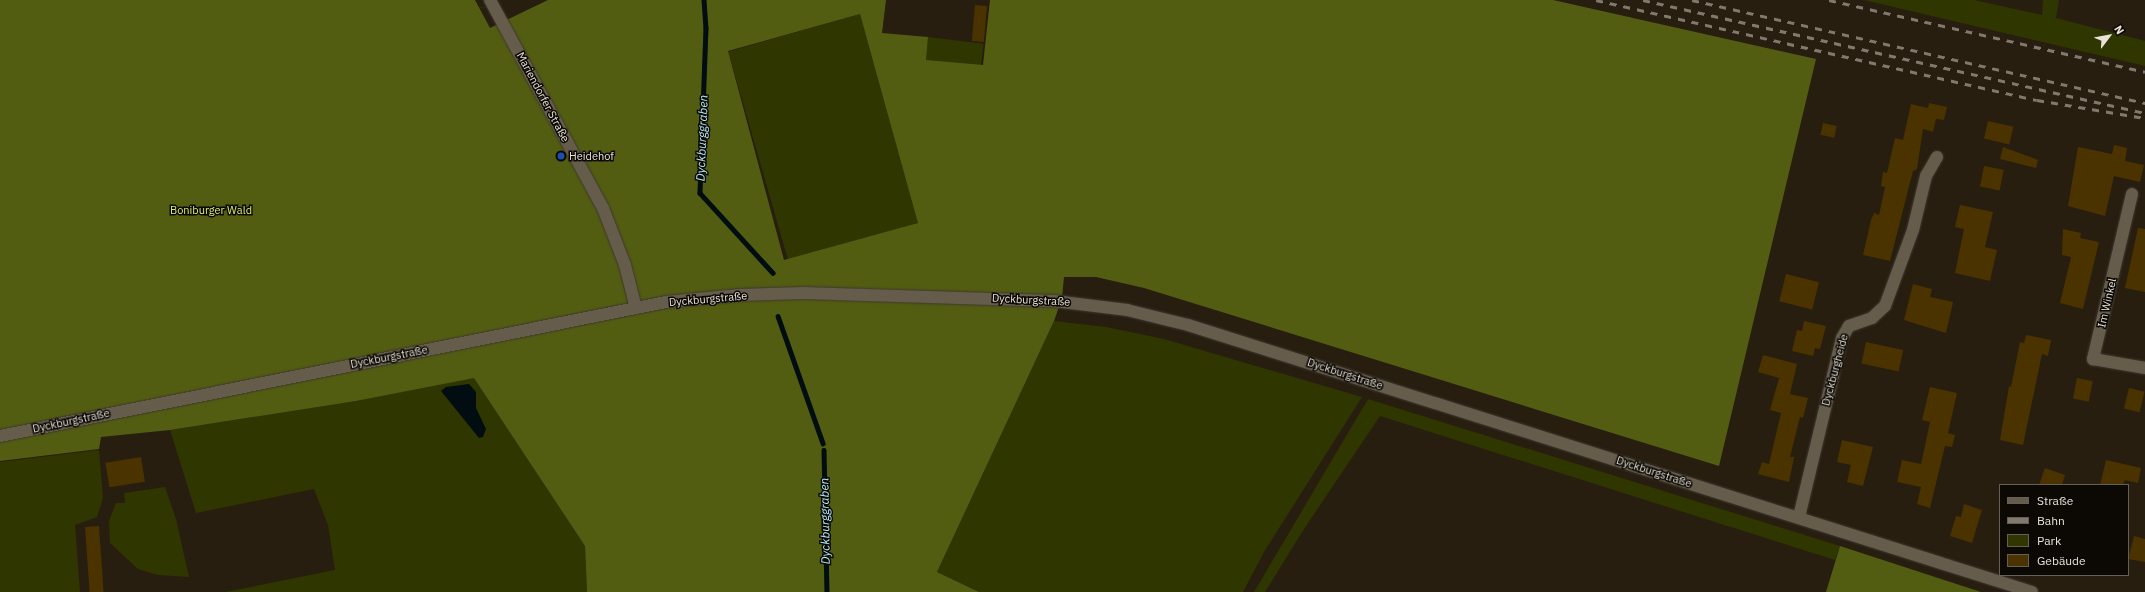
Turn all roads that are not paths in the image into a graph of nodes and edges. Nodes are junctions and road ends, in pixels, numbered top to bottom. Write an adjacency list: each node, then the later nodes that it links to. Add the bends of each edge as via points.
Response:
1 (490, 0): 4 (street, Mariendorfer Straße, via 602,208 625,265)
2 (1937, 157): 7 (street, Dyckburgheide, via 1926,176 1913,230 1886,306 1872,318 1850,326 1842,338)
3 (2132, 194): 5 (street, Im Winkel, via 2093,359)
4 (636, 308): 6 (street, Dyckburgstraße); 7 (street, Dyckburgstraße, via 715,297 803,293 1036,299 1121,309 1166,319 1247,343)
5 (2145, 368)
6 (0, 436)
7 (1799, 517): 8 (street, Dyckburgstraße)
8 (2032, 592)

